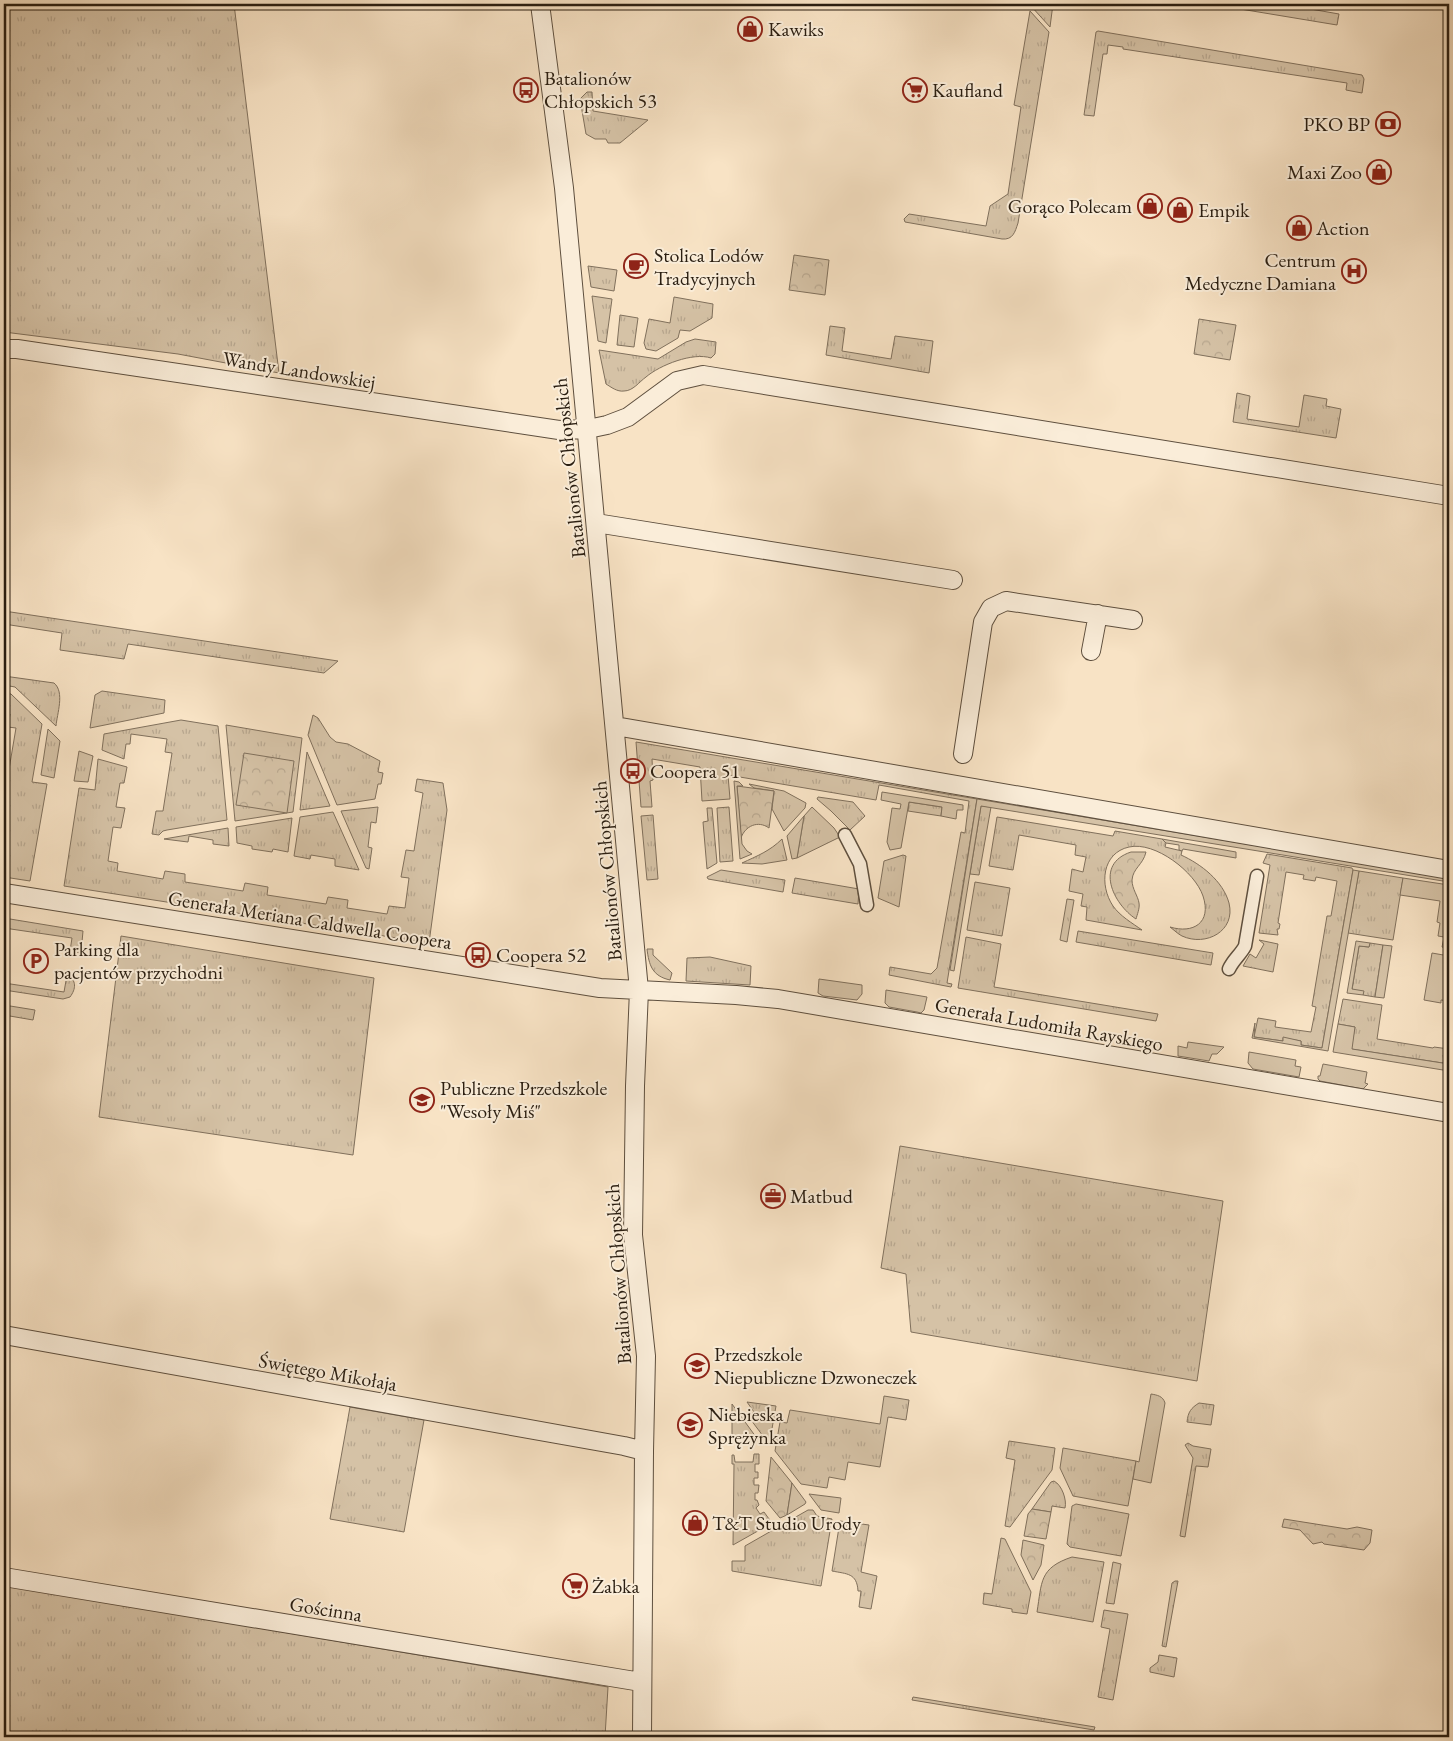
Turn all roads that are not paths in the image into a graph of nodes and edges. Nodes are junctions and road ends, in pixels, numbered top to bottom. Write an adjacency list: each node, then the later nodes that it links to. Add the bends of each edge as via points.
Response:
1 (540, 4): 3 (street, Batalionów Chłopskich, via 564,188)
2 (4, 349): 3 (street, Wandy Landowskiej, via 559,430)
3 (588, 429): 4 (street, Wandy Landowskiej, via 628,417 677,381 702,375); 5 (street, Batalionów Chłopskich)
4 (1449, 496)
5 (596, 523): 6 (street); 10 (street, Batalionów Chłopskich)
6 (953, 580)
7 (1098, 614): 8 (street); 9 (street); 11 (street, via 1006,601 991,608 983,622)
8 (1133, 620)
9 (1091, 651)
10 (615, 726): 13 (street); 18 (street, Batalionów Chłopskich)
11 (963, 754)
12 (845, 836): 16 (street, via 860,864)
13 (1449, 870)
14 (1257, 876): 17 (street, via 1245,946)
15 (4, 893): 18 (street, Generała Meriana Caldwella Coopera, via 600,988)
16 (867, 905)
17 (1229, 969)
18 (639, 990): 19 (street, Generała Ludomiła Rayskiego, via 778,999); 21 (street, Batalionów Chłopskich, via 633,1235 646,1356)
19 (1449, 1113)
20 (4, 1335): 21 (street, Świętego Mikołaja)
21 (644, 1451): 23 (street, Batalionów Chłopskich)
22 (4, 1578): 23 (street, Gościnna)
23 (641, 1682): 24 (street, Batalionów Chłopskich)
24 (642, 1737)

